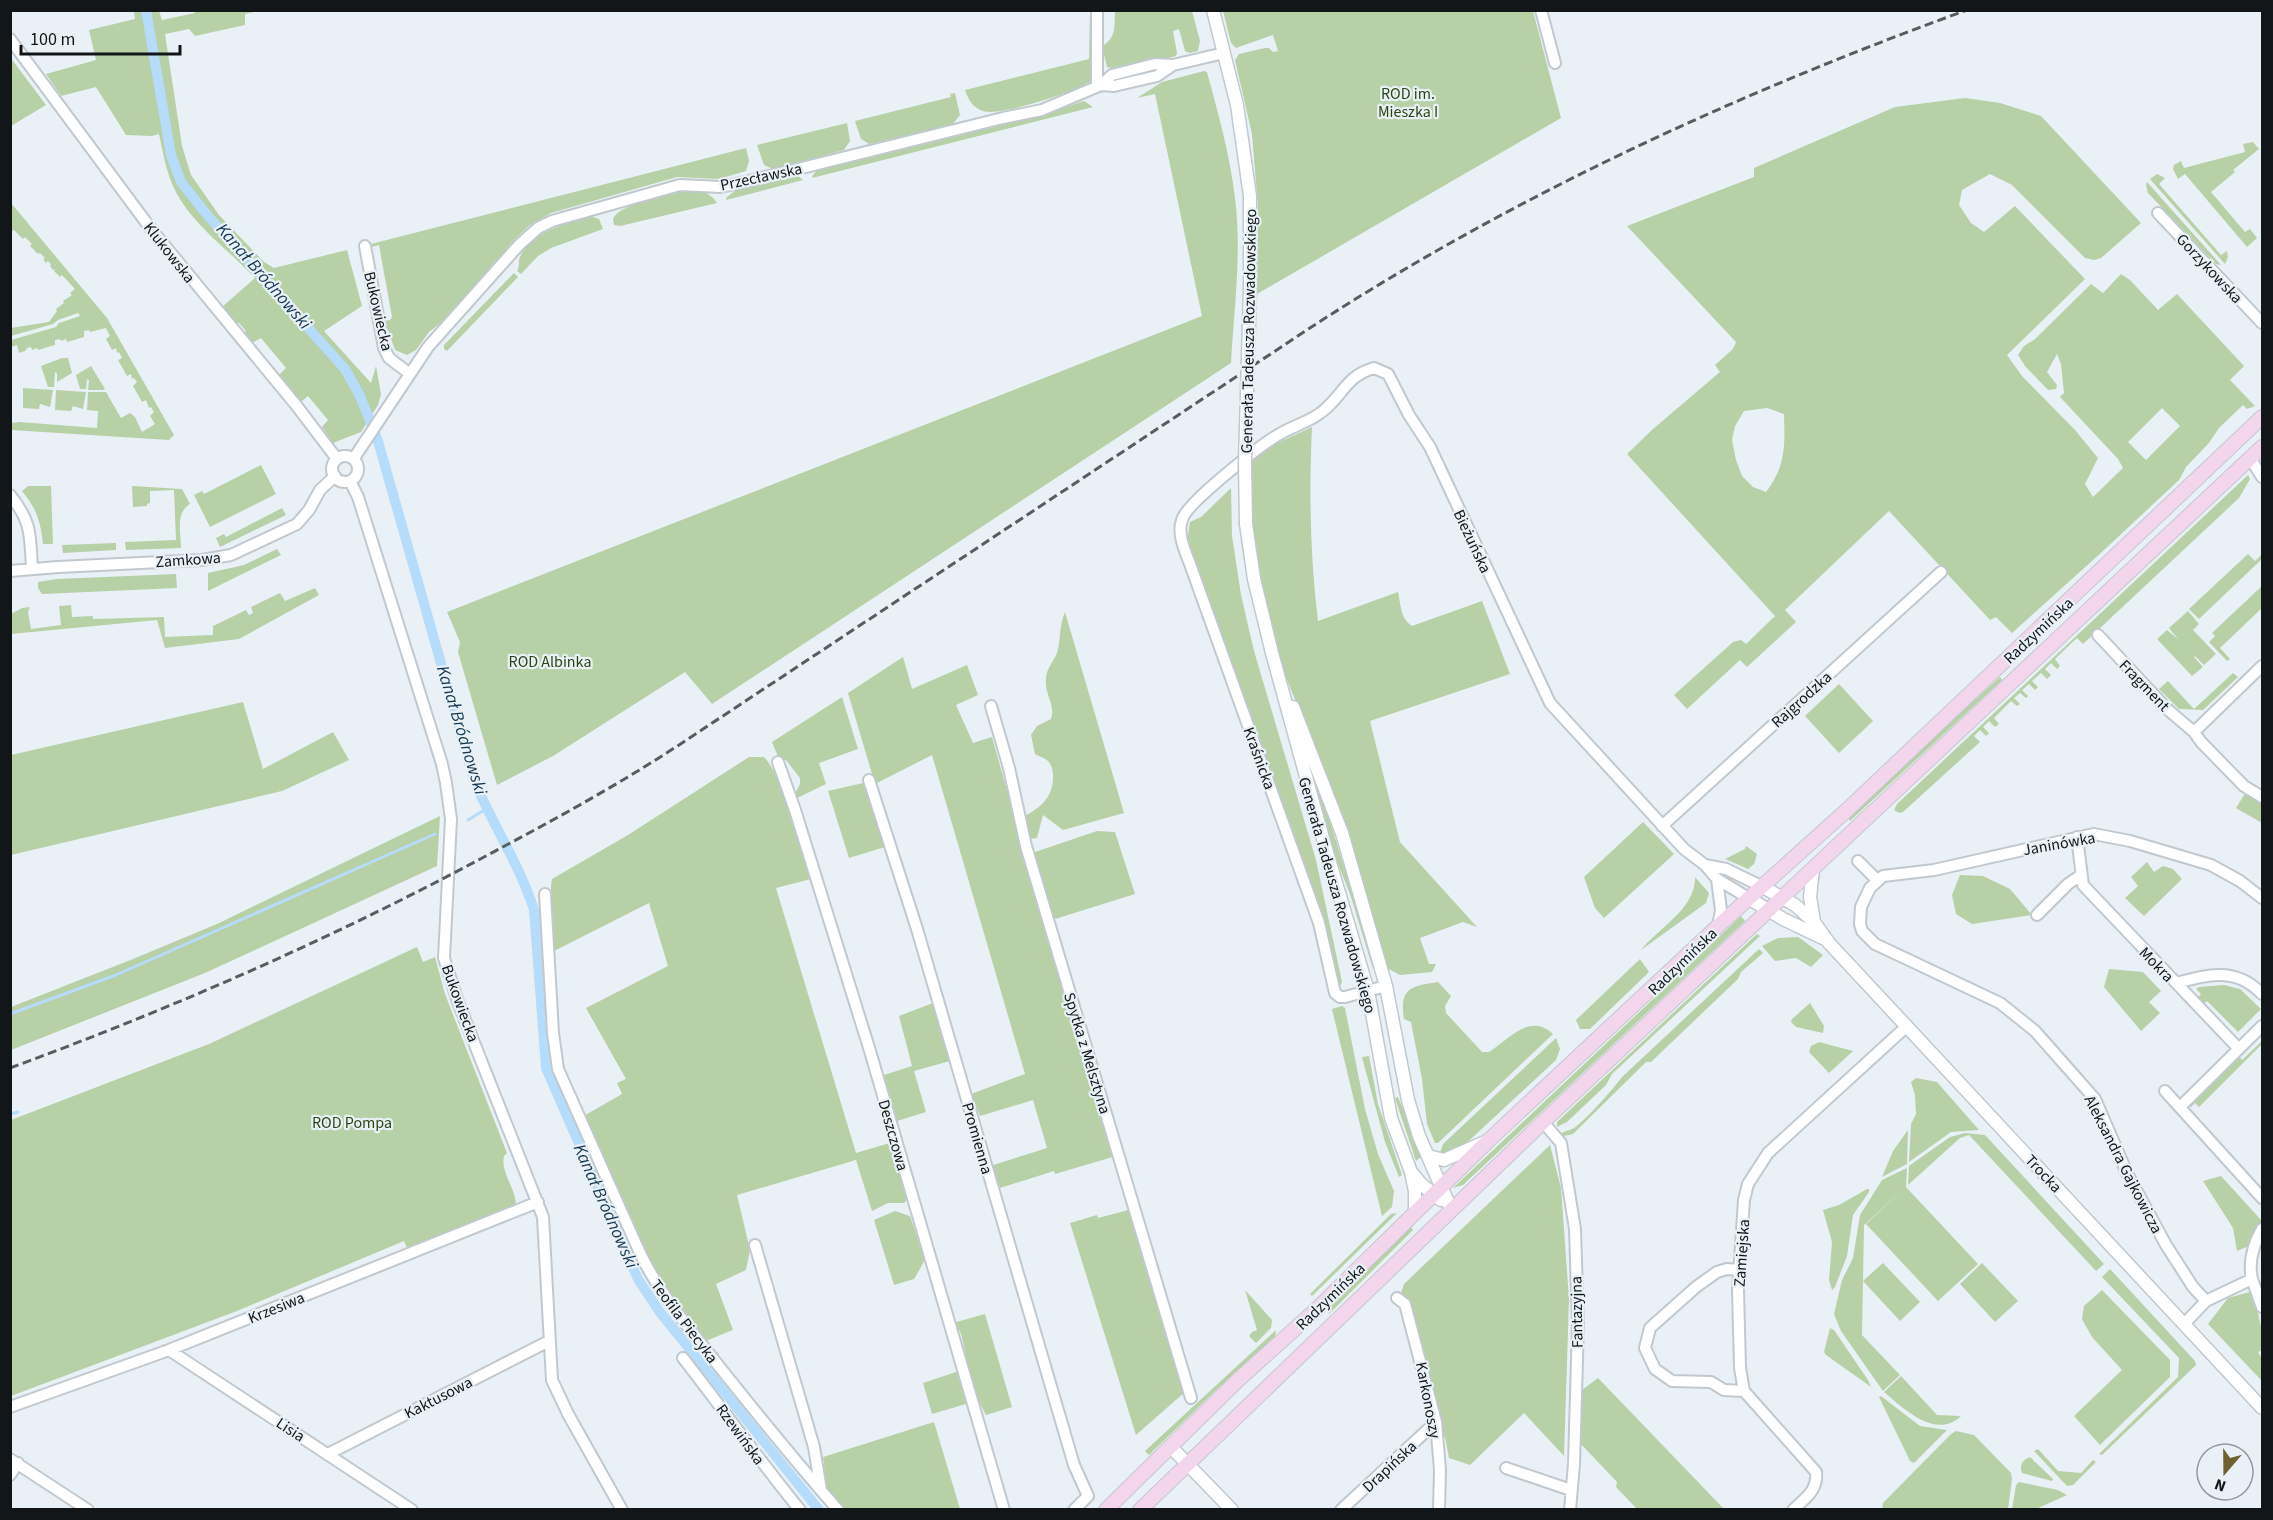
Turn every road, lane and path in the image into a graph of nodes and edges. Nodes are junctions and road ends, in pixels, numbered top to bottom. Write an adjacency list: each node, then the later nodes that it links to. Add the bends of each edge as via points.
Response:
1 (1097, 10): 7 (street)
2 (1213, 10): 5 (street, Generała Tadeusza Rozwadowskiego)
3 (1541, 10): 6 (street)
4 (10, 39): 15 (street, Klukowska, via 151,229)
5 (1224, 53): 7 (street, Przecławska, via 1173,65 1157,76); 28 (street, Generała Tadeusza Rozwadowskiego, bridge, via 1237,105 1250,196 1246,524 1254,579)
6 (1555, 63)
7 (1099, 86): 11 (street, Przecławska, via 1042,110 732,185 680,184 552,221 519,246 428,347)
8 (2158, 213): 10 (street, Gorzykowska)
9 (365, 246): 11 (street, Bukowiecka, via 384,348 389,358)
10 (2262, 323)
11 (410, 374): 16 (street)
12 (2262, 417): 18 (main road, Radzymińska)
13 (2262, 447): 14 (main road, Radzymińska)
14 (2250, 458): 19 (street); 22 (main road, Radzymińska)
15 (337, 459): 16 (street); 17 (street, via 332,467)
16 (354, 459): 20 (street, via 358,471)
17 (335, 476): 20 (street); 24 (street, Zamkowa, via 320,490 297,524 231,555)
18 (2202, 476): 22 (main road); 43 (main road, Radzymińska)
19 (2262, 477)
20 (350, 481): 68 (street, Bukowiecka, via 442,764 451,819 444,958)
21 (1215, 485): 35 (street, Bieżuńska, via 1267,442 1323,412 1359,372 1374,368 1388,374 1430,447 1550,703); 55 (street, Kraśnicka, via 1182,518 1182,542 1316,915 1335,993 1340,997)
22 (2216, 491): 39 (main road, Radzymińska)
23 (10, 495): 24 (street, via 30,528)
24 (32, 569): 25 (street, Zamkowa)
25 (10, 571)
26 (1941, 572): 35 (street, Rajgrodzka)
27 (2098, 635): 31 (street, Fragment, via 2167,709)
28 (1272, 653): 54 (street, Generała Tadeusza Rozwadowskiego, via 1342,833); 55 (street, Generała Tadeusza Rozwadowskiego)
29 (2262, 666): 31 (street)
30 (992, 706): 83 (street, Spytka z Melsztyna, via 1026,846)
31 (2194, 732): 34 (street, Fragment, via 2244,786)
32 (778, 762): 100 (street, Deszczowa, via 870,1051)
33 (869, 780): 101 (street, Promienna, via 1074,1465 1088,1496)
34 (2262, 797)
35 (1662, 826): 38 (street, Bieżuńska)
36 (2077, 837): 40 (street, Mokra); 42 (street, Janinówka, via 1950,866 1889,874); 47 (street, Janinówka, via 2094,834 2130,841 2211,865)
37 (1858, 861): 42 (street)
38 (1705, 865): 41 (street, Bieżuńska); 43 (street, Bieżuńska, via 1726,869)
39 (1813, 869): 46 (main road, Radzymińska); 50 (street, Trocka, via 1810,897)
40 (2080, 875): 49 (street); 53 (street, Mokra, via 2083,885)
41 (1717, 879): 45 (street, Bieżuńska); 51 (street, via 1721,910)
42 (1877, 880): 76 (street, Aleksandra Gajkowicza, via 1861,907 1862,931 1883,949 1946,972 2007,1007 2035,1031 2095,1099 2127,1173 2166,1245)
43 (1763, 887): 45 (main road, Radzymińska); 46 (street, Trocka)
44 (545, 894): 93 (street, Teofila Piecyka, via 558,1069 639,1253 670,1304)
45 (1750, 898): 48 (street, Bieżuńska); 51 (main road, Radzymińska)
46 (1783, 898): 48 (main road, Radzymińska); 50 (street, Trocka)
47 (2262, 898)
48 (1769, 911): 52 (street, Trocka); 62 (main road, Radzymińska)
49 (2037, 915)
50 (1814, 922): 52 (street, Trocka)
51 (1718, 926): 63 (main road, Radzymińska)
52 (1826, 939): 57 (street, Trocka)
53 (2176, 983): 56 (street, via 2232,975 2249,982); 59 (street, Mokra)
54 (1386, 986): 55 (street, Kraśnicka); 64 (street, Generała Tadeusza Rozwadowskiego, via 1408,1100)
55 (1368, 991): 65 (street, Generała Tadeusza Rozwadowskiego, via 1392,1118)
56 (2262, 994)
57 (1907, 1026): 73 (street, Zamiejska, via 1761,1161 1746,1191); 78 (street, Trocka)
58 (2262, 1026): 59 (street)
59 (2239, 1049): 61 (street)
60 (2165, 1091): 61 (street)
61 (2180, 1107): 67 (street)
62 (1543, 1122): 69 (main road, Radzymińska); 94 (street, Fantazyjna, via 1561,1143 1575,1230 1578,1325)
63 (1489, 1140): 64 (street, via 1444,1160); 66 (main road, Radzymińska)
64 (1428, 1156): 66 (street, Generała Tadeusza Rozwadowskiego)
65 (1411, 1172): 66 (street, via 1421,1184); 70 (street)
66 (1438, 1190): 69 (street, Generała Tadeusza Rozwadowskiego); 70 (main road, Radzymińska)
67 (2262, 1198)
68 (538, 1202): 79 (street, Bukowiecka, via 543,1216); 80 (street, Krzesiwa, via 239,1316)
69 (1451, 1209): 90 (main road, Radzymińska)
70 (1415, 1212): 87 (main road, Radzymińska)
71 (2262, 1229): 74 (street, via 2251,1260)
72 (754, 1245): 93 (street, via 814,1447)
73 (1740, 1270): 82 (street, Zamiejska, via 1739,1342); 82 (street, via 1717,1272 1696,1287 1650,1328 1645,1348 1655,1370 1672,1381 1711,1382 1724,1390)
74 (2252, 1279): 76 (street); 77 (street)
75 (1397, 1298): 86 (street, Karkonoszy, via 1405,1304)
76 (2206, 1301): 78 (street)
77 (2262, 1307)
78 (2184, 1324): 85 (street, Trocka)
79 (549, 1341): 88 (street, Kaktusowa); 97 (street, Bukowiecka, via 555,1389)
80 (169, 1350): 84 (street, Krzesiwa); 88 (street, Lisia)
81 (683, 1358): 98 (street, Rzewińska)
82 (1744, 1391): 108 (street, via 1816,1472 1812,1491)
83 (1191, 1398)
84 (10, 1407)
85 (2262, 1407)
86 (1436, 1422): 105 (street, Drapińska); 106 (street, Karkonoszy)
87 (1170, 1446): 90 (street); 102 (main road, Radzymińska)
88 (328, 1454): 96 (street, Lisia)
89 (14, 1461): 92 (street); 95 (street)
90 (1187, 1464): 103 (main road, Radzymińska); 104 (street)
91 (1506, 1468): 94 (street)
92 (10, 1475)
93 (821, 1490): 99 (street, Teofila Piecyka)
94 (1571, 1490): 107 (street, Fantazyjna)
95 (88, 1509)
96 (412, 1509)
97 (621, 1509)
98 (800, 1509)
99 (838, 1509)
100 (1004, 1509)
101 (1074, 1509)
102 (1106, 1509)
103 (1140, 1509)
104 (1232, 1509)
105 (1341, 1509)
106 (1439, 1509)
107 (1570, 1509)
108 (1793, 1509)

